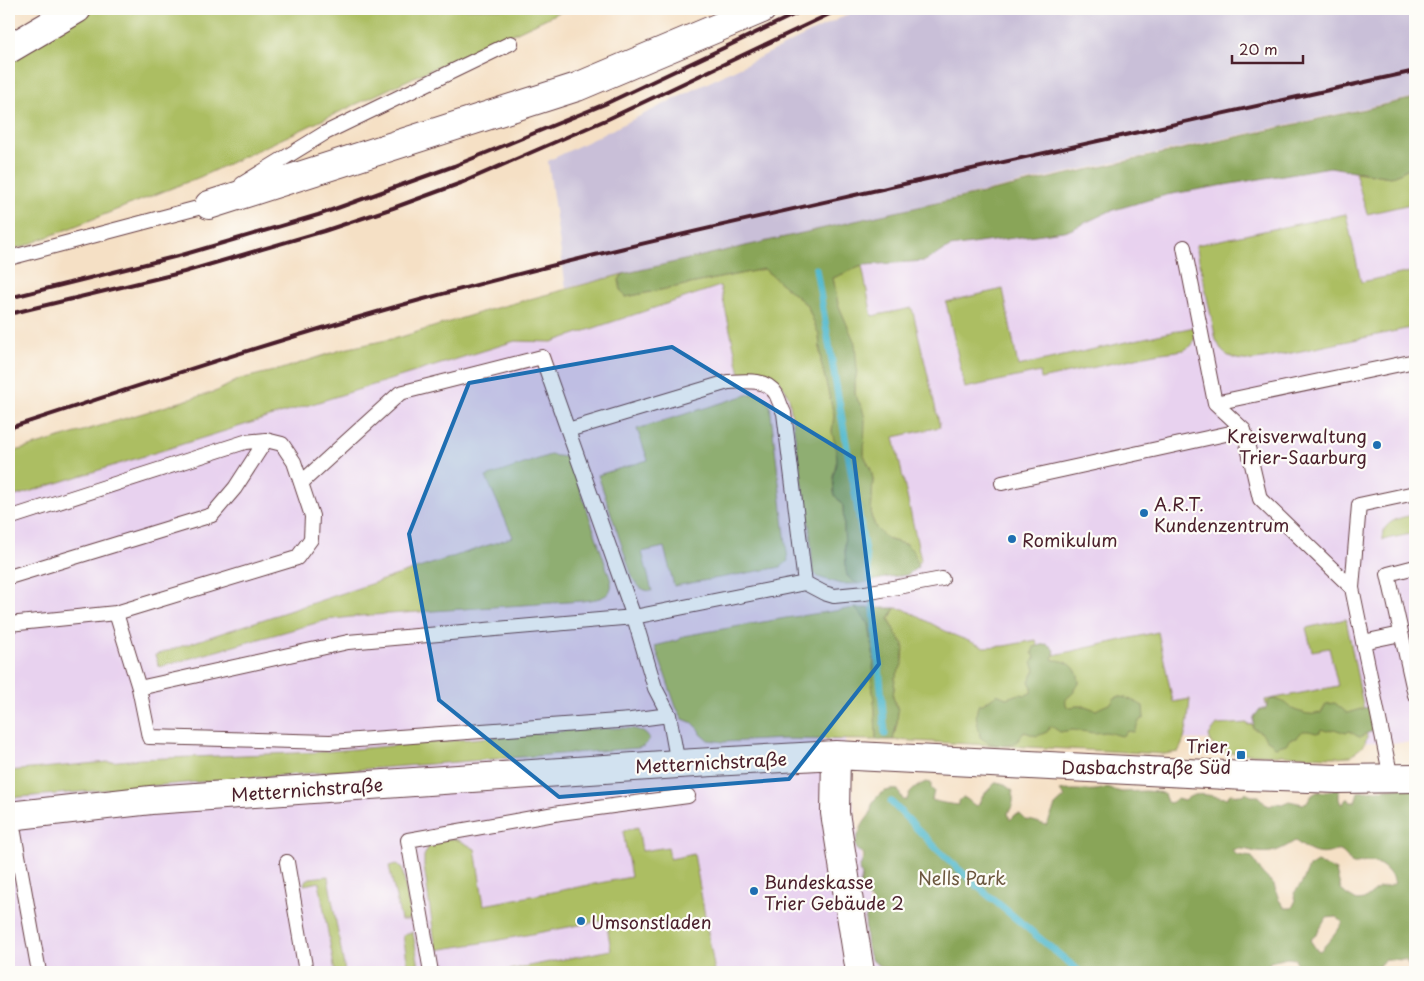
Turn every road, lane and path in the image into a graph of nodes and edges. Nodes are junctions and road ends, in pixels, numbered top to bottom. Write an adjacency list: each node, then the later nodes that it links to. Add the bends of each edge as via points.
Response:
1 (77, 9): 4 (street)
2 (762, 9): 5 (street, via 577,87)
3 (511, 43): 5 (lane, via 325,133)
4 (9, 49)
5 (209, 205): 7 (lane)
6 (1184, 247): 9 (lane)
7 (9, 258)
8 (1415, 360): 9 (lane)
9 (1215, 403): 11 (lane)
10 (568, 430): 13 (lane, via 542,357 400,393); 20 (lane, via 728,382 752,380 767,386 776,394 784,413); 23 (lane)
11 (1244, 430): 14 (lane); 21 (lane, via 1260,499)
12 (266, 440): 13 (lane, via 282,444 294,462); 16 (lane, via 245,442); 18 (lane, via 235,488 212,515)
13 (301, 483): 22 (lane, via 312,516 311,539 297,558)
14 (1002, 483)
15 (1415, 493): 21 (lane, via 1359,505)
16 (9, 518)
17 (1415, 568): 25 (lane, via 1388,574)
18 (9, 577)
19 (942, 579): 20 (lane, via 865,594 834,596)
20 (805, 583): 23 (lane)
21 (1352, 588): 26 (lane)
22 (116, 613): 24 (lane); 27 (lane)
23 (634, 617): 27 (lane, via 348,642); 29 (lane, via 655,688)
24 (9, 624)
25 (1401, 634): 26 (lane); 28 (lane)
26 (1363, 642): 32 (lane)
27 (139, 688): 29 (lane, via 149,737 330,742)
28 (1415, 695)
29 (669, 715): 31 (lane)
30 (836, 755): 31 (street, Metternichstraße); 32 (street, Metternichstraße, via 1246,776); 39 (street, via 836,813)
31 (678, 764): 34 (street, Metternichstraße, via 151,800)
32 (1403, 778)
33 (688, 796): 38 (lane, via 560,813 408,840)
34 (10, 816): 36 (lane)
35 (287, 862): 37 (lane)
36 (39, 972)
37 (306, 972)
38 (431, 972)
39 (860, 972)

